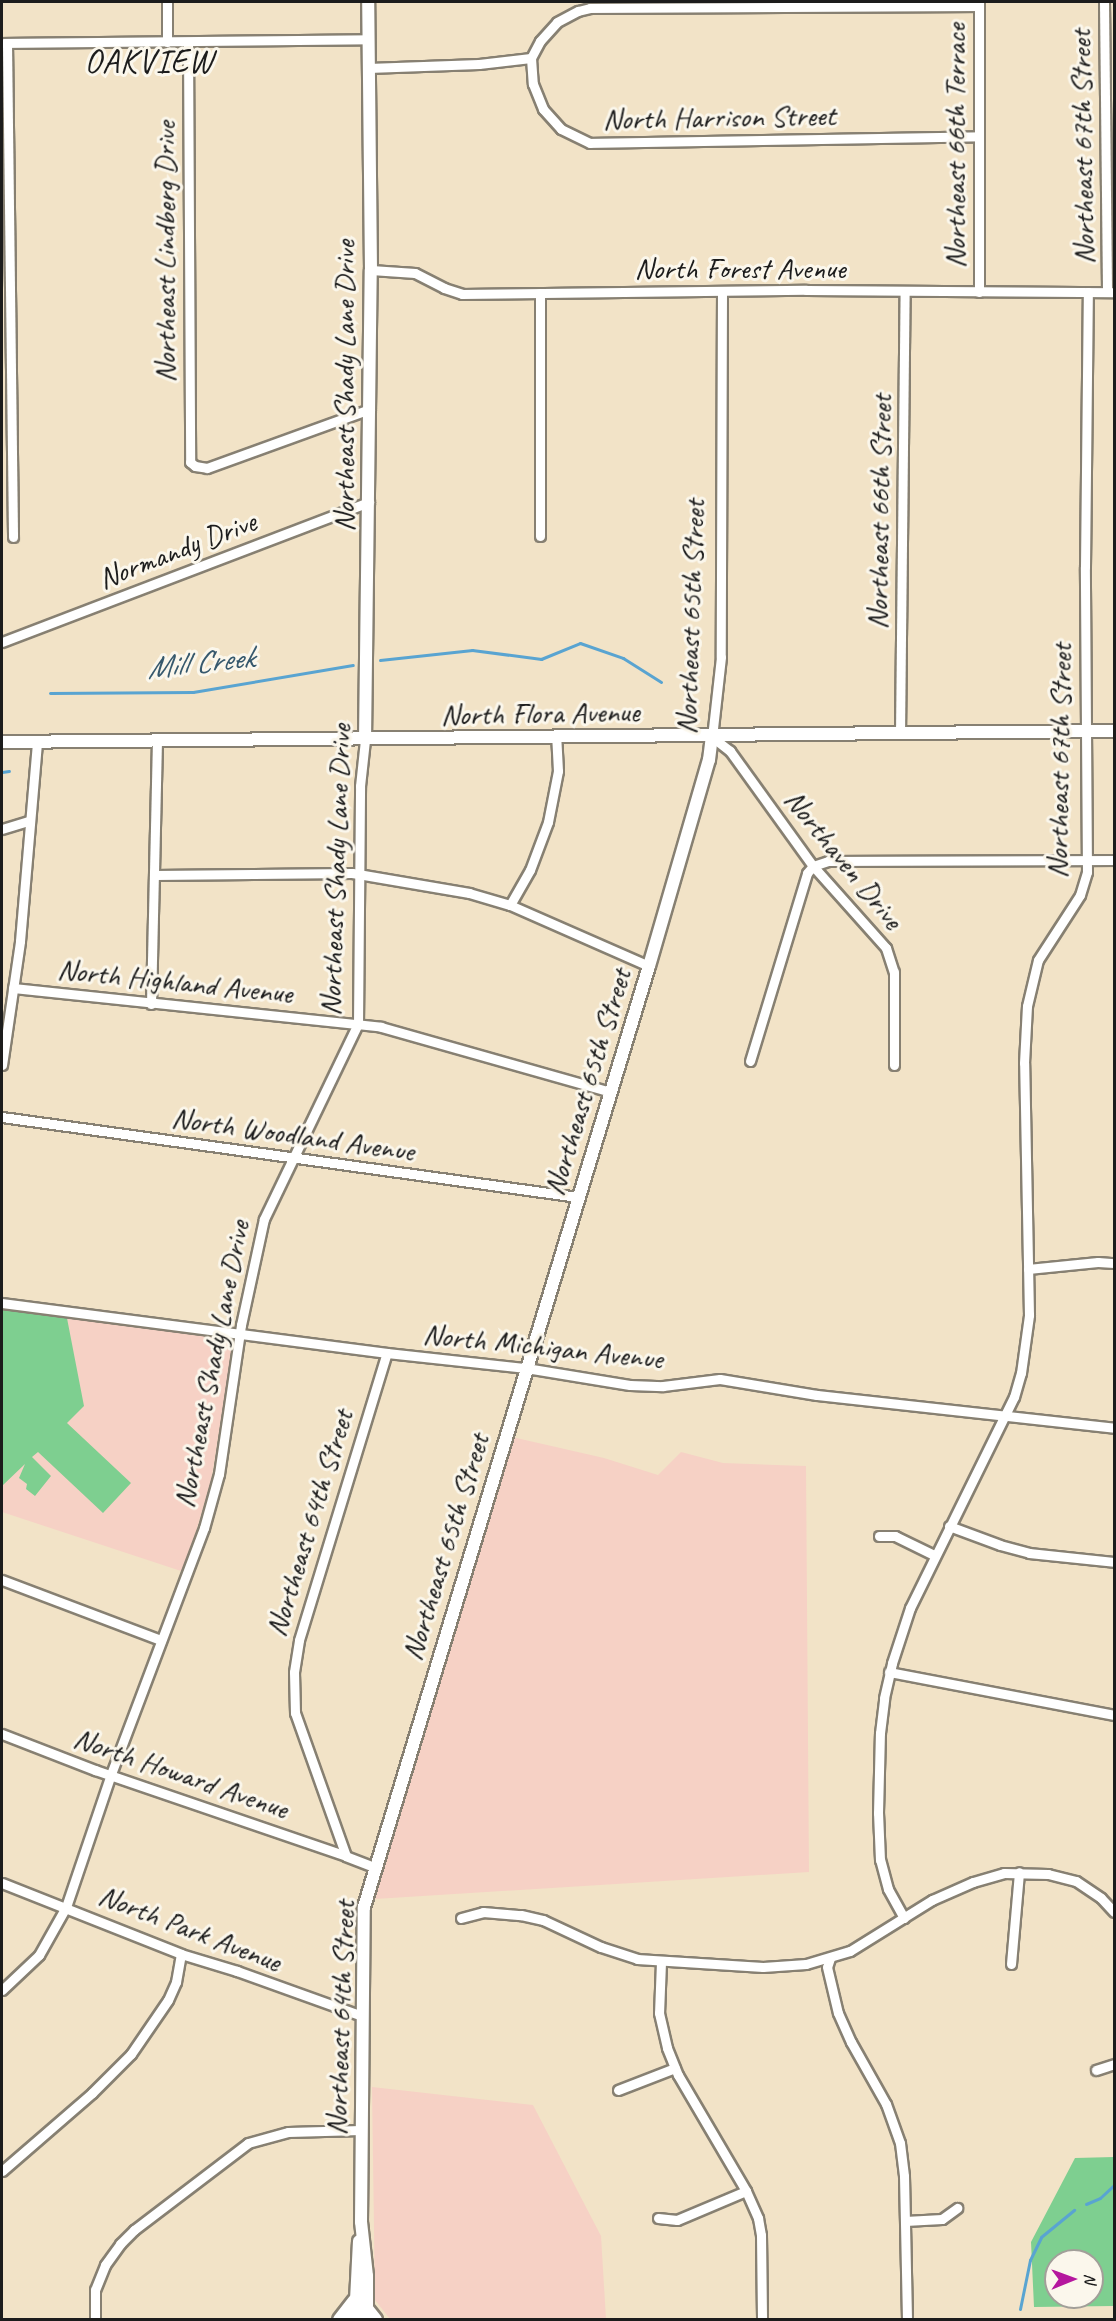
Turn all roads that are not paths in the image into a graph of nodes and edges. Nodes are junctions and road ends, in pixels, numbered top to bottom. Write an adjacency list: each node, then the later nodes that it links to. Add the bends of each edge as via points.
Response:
1 (167, 2): 6 (street)
2 (368, 2): 5 (street, Northeast Shady Lane Drive)
3 (1104, 2): 17 (street, Northeast 67th Street)
4 (979, 4): 9 (street, via 590,8 556,22); 11 (street, Northeast 66th Terrace)
5 (368, 39): 7 (street); 10 (street, Northeast Shady Lane Drive)
6 (167, 42): 7 (street); 8 (street)
7 (188, 42): 19 (street, Northeast Lindberg Drive, via 190,462 207,468)
8 (4, 43): 22 (street)
9 (531, 58): 10 (street, via 470,65); 11 (street, North Harrison Street, via 533,84 543,109 566,133 590,143)
10 (368, 68): 12 (street, Northeast Shady Lane Drive)
11 (979, 136): 15 (street, Northeast 66th Terrace)
12 (371, 270): 18 (street, North Forest Avenue, via 415,273 462,294); 19 (street, Northeast Shady Lane Drive)
13 (723, 291): 14 (street, North Forest Avenue); 18 (street, North Forest Avenue); 27 (street, Northeast 65th Street, via 721,657)
14 (905, 291): 15 (street, North Forest Avenue); 26 (street, Northeast 66th Street)
15 (979, 292): 16 (street, North Forest Avenue)
16 (1088, 292): 17 (street, North Forest Avenue); 25 (street, Northeast 67th Street)
17 (1111, 292)
18 (540, 293): 21 (street)
19 (370, 409): 20 (street, Northeast Shady Lane Drive)
20 (369, 502): 23 (street, Normandy Drive); 29 (street, Northeast Shady Lane Drive)
21 (540, 536)
22 (13, 537)
23 (2, 642)
24 (1114, 731): 25 (street, North Flora Avenue)
25 (1084, 732): 26 (street, North Flora Avenue); 36 (street, Northeast 67th Street)
26 (900, 734): 27 (street, North Flora Avenue)
27 (712, 736): 28 (street, North Flora Avenue); 37 (street, Northaven Drive, via 730,751); 41 (street, Northeast 65th Street, via 709,760)
28 (556, 738): 29 (street, North Flora Avenue); 40 (street, via 558,771 548,822 530,870)
29 (365, 740): 31 (street, North Flora Avenue); 38 (street, Northeast Shady Lane Drive)
30 (36, 741): 31 (street, North Flora Avenue); 32 (street, North Flora Avenue); 33 (street)
31 (157, 741): 39 (street)
32 (2, 742)
33 (29, 821): 34 (street); 42 (street)
34 (2, 829)
35 (1114, 860): 36 (street)
36 (1086, 861): 37 (street, via 828,861); 53 (street, Northeast 67th Street, via 1083,890 1038,960 1027,1006 1024,1063)
37 (813, 866): 45 (street, via 807,873); 47 (street, Northaven Drive, via 889,954 894,972)
38 (358, 873): 39 (street); 40 (street, via 469,893); 44 (street, Northeast Shady Lane Drive)
39 (155, 875): 43 (street)
40 (510, 905): 41 (street)
41 (649, 966): 48 (street, Northeast 65th Street)
42 (13, 988): 43 (street, North Highland Avenue); 46 (street)
43 (151, 1004): 44 (street, North Highland Avenue)
44 (358, 1024): 48 (street, North Highland Avenue, via 381,1027); 50 (street, Northeast Shady Lane Drive)
45 (750, 1061)
46 (2, 1065)
47 (894, 1065)
48 (610, 1092): 51 (street, Northeast 65th Street)
49 (2, 1117): 50 (street, North Woodland Avenue)
50 (293, 1159): 51 (street, North Woodland Avenue); 55 (street, Northeast Shady Lane Drive, via 264,1219)
51 (578, 1197): 57 (street, Northeast 65th Street)
52 (1114, 1263): 53 (street)
53 (1028, 1269): 58 (street, Northeast 67th Street, via 1026,1348)
54 (2, 1303): 55 (street, North Michigan Avenue)
55 (240, 1333): 56 (street, North Michigan Avenue); 65 (street, Northeast Shady Lane Drive, via 219,1474 204,1528)
56 (387, 1353): 57 (street, North Michigan Avenue); 70 (street, Northeast 64th Street, via 299,1640 294,1672 295,1713)
57 (526, 1368): 58 (street, North Michigan Avenue, via 646,1386 720,1379 828,1396); 71 (street, Northeast 65th Street)
58 (1005, 1414): 59 (street, North Michigan Avenue); 60 (street, Northeast 67th Street)
59 (1114, 1428)
60 (949, 1526): 62 (street, Northeast 67th Street); 63 (street, via 1029,1553)
61 (879, 1536): 62 (street, via 895,1536)
62 (934, 1555): 66 (street, Northeast 67th Street, via 910,1608)
63 (1114, 1562)
64 (2, 1580): 65 (street)
65 (161, 1640): 69 (street, Northeast Shady Lane Drive)
66 (889, 1672): 67 (street); 77 (street, Northeast 67th Street, via 880,1733 880,1860 888,1888)
67 (1114, 1715)
68 (2, 1734): 69 (street, North Howard Avenue)
69 (111, 1774): 70 (street, North Howard Avenue); 74 (street, Northeast Shady Lane Drive)
70 (346, 1856): 71 (street, Northeast 64th Street)
71 (374, 1867): 83 (street, Northeast 64th Street, via 364,1906)
72 (1019, 1872): 75 (street, via 1076,1881); 77 (street, via 990,1876 956,1888); 81 (street)
73 (2, 1883): 74 (street, North Park Avenue)
74 (66, 1907): 78 (street, North Park Avenue); 82 (street, Northeast Shady Lane Drive, via 39,1955)
75 (1114, 1912)
76 (461, 1918): 80 (street, via 483,1912 532,1917 619,1954)
77 (904, 1918): 79 (street, via 855,1948)
78 (181, 1954): 83 (street, North Park Avenue); 89 (street, via 168,2000 131,2054 93,2093)
79 (830, 1958): 80 (street, via 774,1967); 93 (street, via 828,1967 838,2013 886,2104 900,2143)
80 (661, 1962): 85 (street, via 659,2013)
81 (1011, 1964)
82 (2, 1990)
83 (362, 2016): 88 (street, Northeast 64th Street)
84 (1114, 2064): 86 (street)
85 (675, 2068): 87 (street); 90 (street)
86 (1096, 2070)
87 (618, 2090)
88 (362, 2130): 94 (street, Northeast 64th Street); 97 (street, via 288,2132 248,2143 120,2244 95,2289)
89 (2, 2171)
90 (746, 2191): 92 (street, via 677,2220); 100 (street, via 761,2235)
91 (957, 2208): 93 (street, via 942,2219)
92 (658, 2218)
93 (905, 2221): 101 (street)
94 (361, 2222): 95 (street, Northeast 64th Street); 96 (street, Northeast 64th Street)
95 (355, 2301): 98 (main road); 99 (street, Northeast 64th Street)
96 (370, 2316)
97 (95, 2319)
98 (340, 2319)
99 (355, 2319)
100 (762, 2319)
101 (907, 2319)

